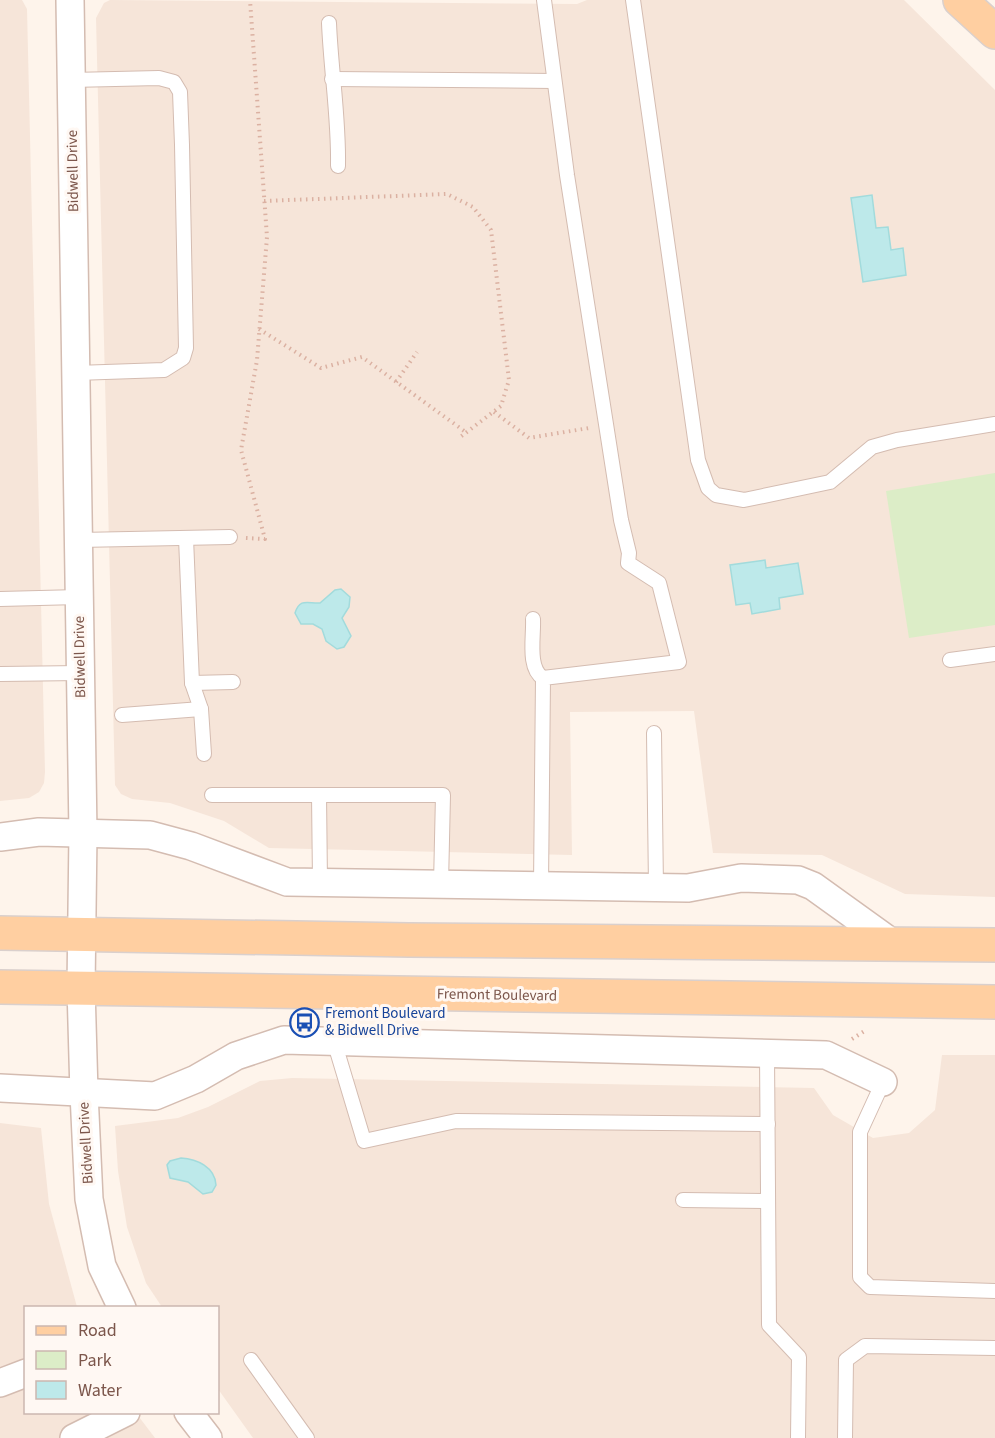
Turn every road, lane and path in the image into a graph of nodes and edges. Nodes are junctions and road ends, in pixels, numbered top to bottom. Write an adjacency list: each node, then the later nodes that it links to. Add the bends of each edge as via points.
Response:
1 (70, 0): 9 (street, Bidwell Drive)
2 (250, 0): 12 (path)
3 (544, 0): 10 (lane)
4 (633, 0): 18 (lane, via 698,460 708,488 716,495 744,500 830,482 872,447)
5 (960, 0): 7 (main road)
6 (329, 23): 8 (lane)
7 (995, 32)
8 (332, 79): 10 (lane); 11 (lane, via 339,134)
9 (71, 80): 15 (street, Bidwell Drive); 15 (lane, via 159,78 174,82 180,92 186,348 183,358 164,370)
10 (554, 81): 19 (lane)
11 (338, 166)
12 (264, 201): 13 (path, via 267,237); 17 (path, via 447,194 473,207 491,230 509,380 501,406)
13 (259, 329): 16 (path, via 321,368 362,357); 22 (path, via 241,450 265,539)
14 (417, 351): 16 (path)
15 (76, 374): 24 (street, Bidwell Drive)
16 (396, 382): 20 (path)
17 (494, 412): 19 (path, via 529,438); 20 (path)
18 (995, 424)
19 (606, 426): 32 (lane, via 628,563 659,584 679,662)
20 (467, 433): 21 (path)
21 (459, 438)
22 (230, 537): 23 (lane)
23 (186, 538): 24 (lane); 34 (lane)
24 (79, 540): 25 (street, Bidwell Drive)
25 (80, 597): 26 (lane); 30 (street, Bidwell Drive)
26 (0, 599)
27 (533, 619): 32 (lane, via 534,667)
28 (995, 654): 29 (lane)
29 (950, 660)
30 (81, 673): 31 (lane); 41 (street, Bidwell Drive)
31 (0, 674)
32 (543, 678): 45 (lane)
33 (233, 682): 34 (lane)
34 (192, 684): 35 (lane)
35 (201, 709): 36 (lane); 38 (lane)
36 (122, 715)
37 (654, 734): 46 (lane)
38 (204, 754)
39 (212, 795): 40 (lane)
40 (319, 795): 43 (lane); 44 (lane, via 443,795)
41 (83, 833): 42 (street, via 39,832); 43 (street, via 150,835 287,882); 48 (street, Bidwell Drive)
42 (0, 837)
43 (320, 882): 44 (street)
44 (441, 884): 45 (street)
45 (542, 886): 46 (street)
46 (657, 887): 49 (street, via 696,888 735,879 798,880 813,886)
47 (0, 933): 48 (main road)
48 (82, 934): 49 (main road); 52 (street, Bidwell Drive)
49 (895, 945): 50 (main road)
50 (995, 945)
51 (0, 987): 52 (main road, Fremont Boulevard)
52 (81, 988): 53 (main road, Fremont Boulevard); 58 (street, Bidwell Drive)
53 (995, 1002)
54 (334, 1041): 55 (street); 58 (street, via 284,1040 236,1056 155,1096); 59 (lane, via 364,1141 456,1120)
55 (767, 1054): 56 (street, via 826,1055); 59 (lane)
56 (884, 1082): 62 (lane, via 860,1132 860,1277 870,1287)
57 (0, 1088): 58 (street)
58 (84, 1093): 63 (street, Bidwell Drive, via 89,1199 102,1266)
59 (768, 1124): 61 (lane)
60 (683, 1200): 61 (lane)
61 (768, 1201): 73 (lane, via 769,1325 799,1358)
62 (995, 1291)
63 (121, 1306)
64 (995, 1348): 74 (lane, via 865,1346 846,1360)
65 (251, 1360): 72 (lane)
66 (24, 1374): 67 (street)
67 (0, 1383)
68 (124, 1414): 70 (street)
69 (189, 1414): 71 (street)
70 (74, 1438)
71 (208, 1438)
72 (307, 1438)
73 (798, 1438)
74 (845, 1438)

